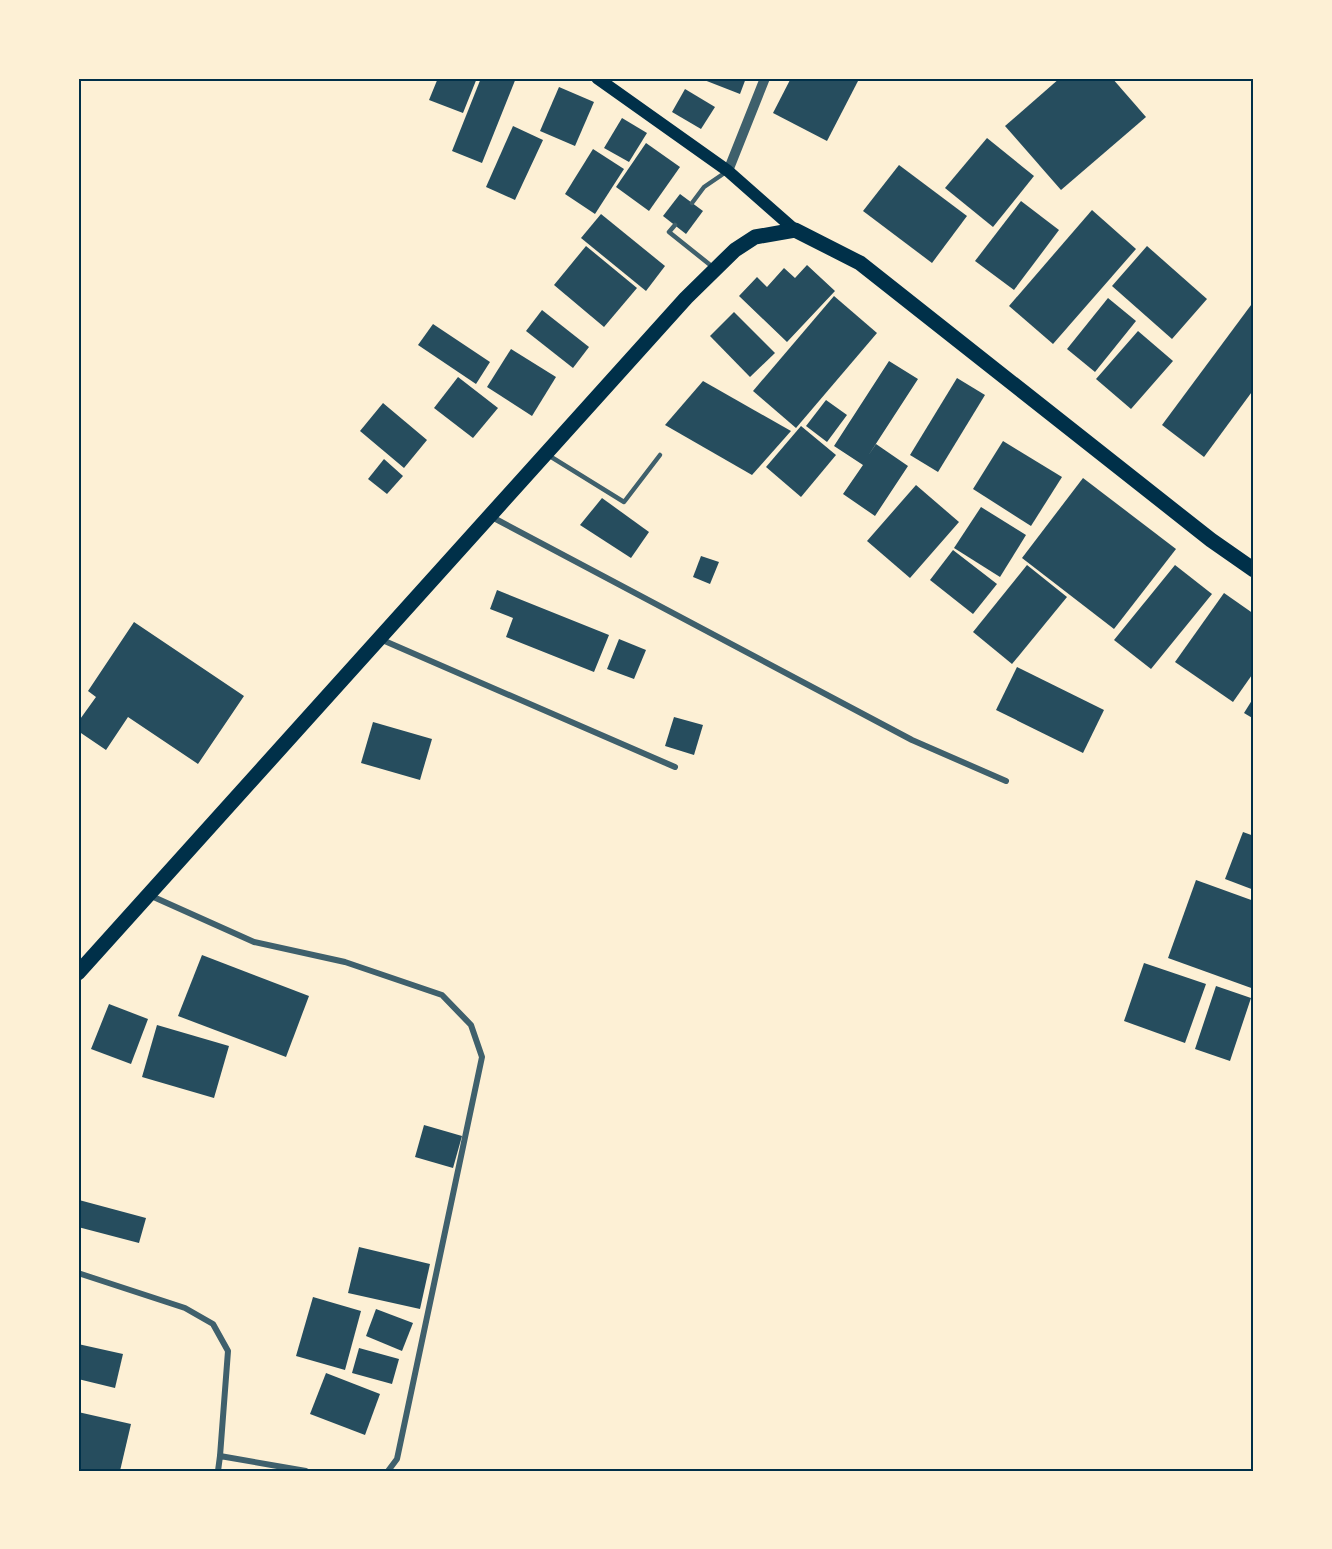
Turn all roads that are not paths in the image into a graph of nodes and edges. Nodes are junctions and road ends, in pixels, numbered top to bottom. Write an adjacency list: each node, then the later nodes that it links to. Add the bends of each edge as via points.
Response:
1 (597, 78): 3 (main road)
2 (765, 78): 3 (street)
3 (728, 171): 4 (lane, via 704,187); 6 (main road)
4 (692, 203)
5 (675, 225): 7 (lane, via 669,232)
6 (795, 230): 7 (main road, via 754,237); 11 (main road, via 860,263 1210,540)
7 (716, 269): 8 (main road)
8 (545, 453): 9 (lane, via 624,502); 10 (main road)
9 (660, 455)
10 (489, 515): 12 (main road); 14 (street, via 912,740)
11 (1254, 570)
12 (379, 639): 13 (street); 15 (main road)
13 (675, 767)
14 (1005, 781)
15 (148, 895): 16 (main road); 21 (street, via 254,942 345,962 442,995 471,1025 482,1056 397,1459)
16 (78, 973)
17 (78, 1273): 18 (street, via 185,1308 213,1324 228,1351)
18 (220, 1455): 19 (street); 20 (street)
19 (218, 1471)
20 (306, 1471)
21 (388, 1471)

